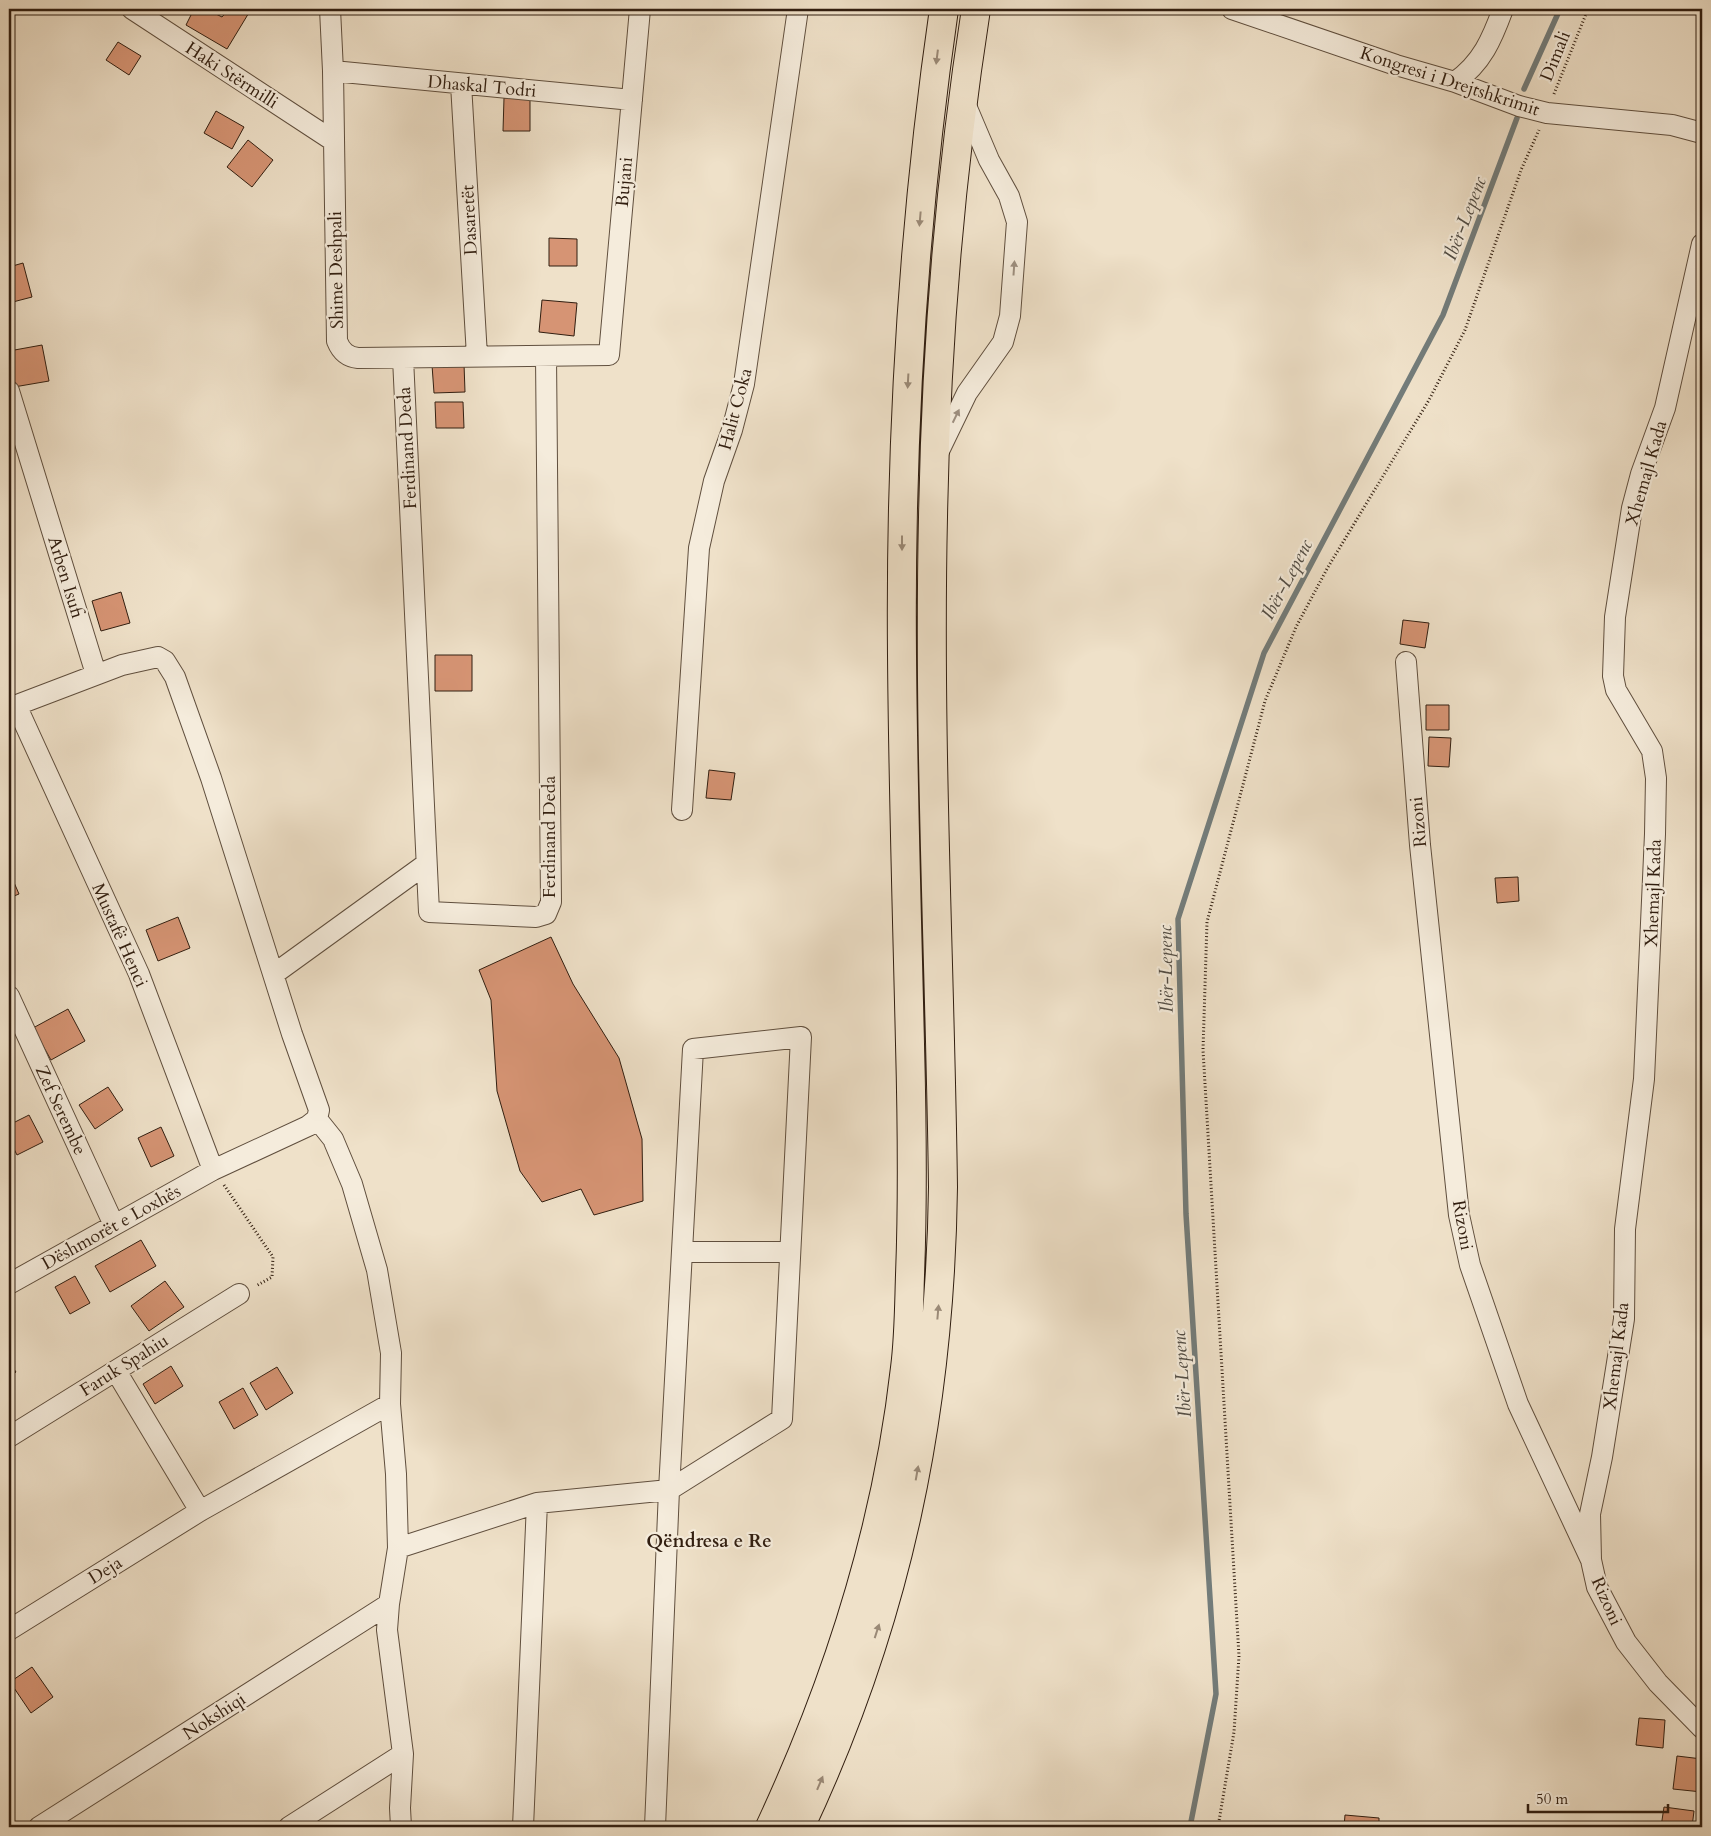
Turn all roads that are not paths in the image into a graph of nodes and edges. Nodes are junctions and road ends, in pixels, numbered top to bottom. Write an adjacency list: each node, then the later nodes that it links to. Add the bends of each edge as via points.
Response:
1 (132, 9): 15 (street, Haki Stërmilli)
2 (330, 9): 9 (street, Shime Deshpali)
3 (640, 9): 12 (street, Bujani)
4 (798, 9): 26 (street, Halit Coka, via 744,384 714,481 699,548)
5 (944, 9): 54 (highway, one-way to 54, via 920,213 908,363 902,516 904,832 913,1192 906,1365 889,1478 864,1580 828,1690)
6 (976, 9): 13 (highway)
7 (1232, 9): 10 (street, Kongresi i Drejtshkrimit)
8 (1503, 9): 10 (street, via 1482,58)
9 (333, 71): 11 (street, Dhaskal Todri); 15 (street, Shime Deshpali)
10 (1455, 82): 14 (street, Kongresi i Drejtshkrimit, via 1547,113 1672,124)
11 (460, 84): 12 (street, Dhaskal Todri); 18 (street, Dasaretët)
12 (632, 100): 17 (street, Bujani)
13 (964, 101): 22 (highway, via 951,215); 22 (street, one-way to 13, via 967,393 1003,342 1010,316 1017,222 1009,196 989,160)
14 (1702, 133)
15 (332, 140): 20 (street, Shime Deshpali, via 337,341 350,357)
16 (1702, 244): 44 (street, Xhemajl Kada, via 1665,408 1632,508 1615,617 1613,676 1616,690 1652,751 1656,778 1655,834 1644,1079 1625,1228 1624,1319 1590,1514)
17 (609, 355): 19 (street, Shime Deshpali)
18 (477, 356): 19 (street, Shime Deshpali); 20 (street, Shime Deshpali)
19 (546, 356): 27 (street, Ferdinand Deda, via 549,909 546,914 536,917 429,912)
20 (403, 358): 27 (street, Ferdinand Deda)
21 (9, 391): 24 (street, Arben Isufi)
22 (935, 460): 55 (highway, one-way to 22, via 853,1701 879,1626 903,1541 916,1479 932,1371 942,1248 943,1187 932,655)
23 (1406, 662): 44 (street, Rizoni, via 1420,845 1459,1215 1470,1265 1518,1404)
24 (96, 674): 25 (street); 28 (street, via 158,657 170,668 211,778)
25 (12, 706): 31 (street, Mustafë Henci, via 139,974)
26 (682, 810)
27 (426, 864): 28 (street)
28 (274, 974): 30 (street, via 317,1101)
29 (9, 996): 32 (street, Zef Serembe)
30 (317, 1118): 31 (street, Dëshmorët e Loxhës, via 308,1126); 38 (street, via 333,1139 352,1184 377,1270 390,1353)
31 (213, 1170): 32 (street, Dëshmorët e Loxhës)
32 (114, 1225): 35 (street, Dëshmorët e Loxhës)
33 (682, 1252): 34 (street); 34 (street, via 693,1049 801,1037); 40 (street)
34 (790, 1252): 40 (street, via 782,1419)
35 (9, 1284)
36 (239, 1294): 37 (street, Faruk Spahiu)
37 (116, 1371): 39 (street, Faruk Spahiu); 42 (street)
38 (390, 1404): 42 (street, Deja); 43 (street)
39 (9, 1437)
40 (669, 1490): 41 (street); 53 (street)
41 (537, 1503): 43 (street); 52 (street)
42 (200, 1511): 46 (street, Deja)
43 (398, 1548): 45 (street)
44 (1591, 1560): 47 (street, Rizoni, via 1597,1586 1626,1642 1658,1683)
45 (389, 1604): 48 (street, via 387,1630); 49 (street, Nokshiqi)
46 (9, 1630)
47 (1702, 1728)
48 (404, 1754): 50 (street); 51 (street)
49 (39, 1827)
50 (289, 1827)
51 (401, 1827)
52 (523, 1827)
53 (655, 1827)
54 (770, 1827)
55 (800, 1827)

